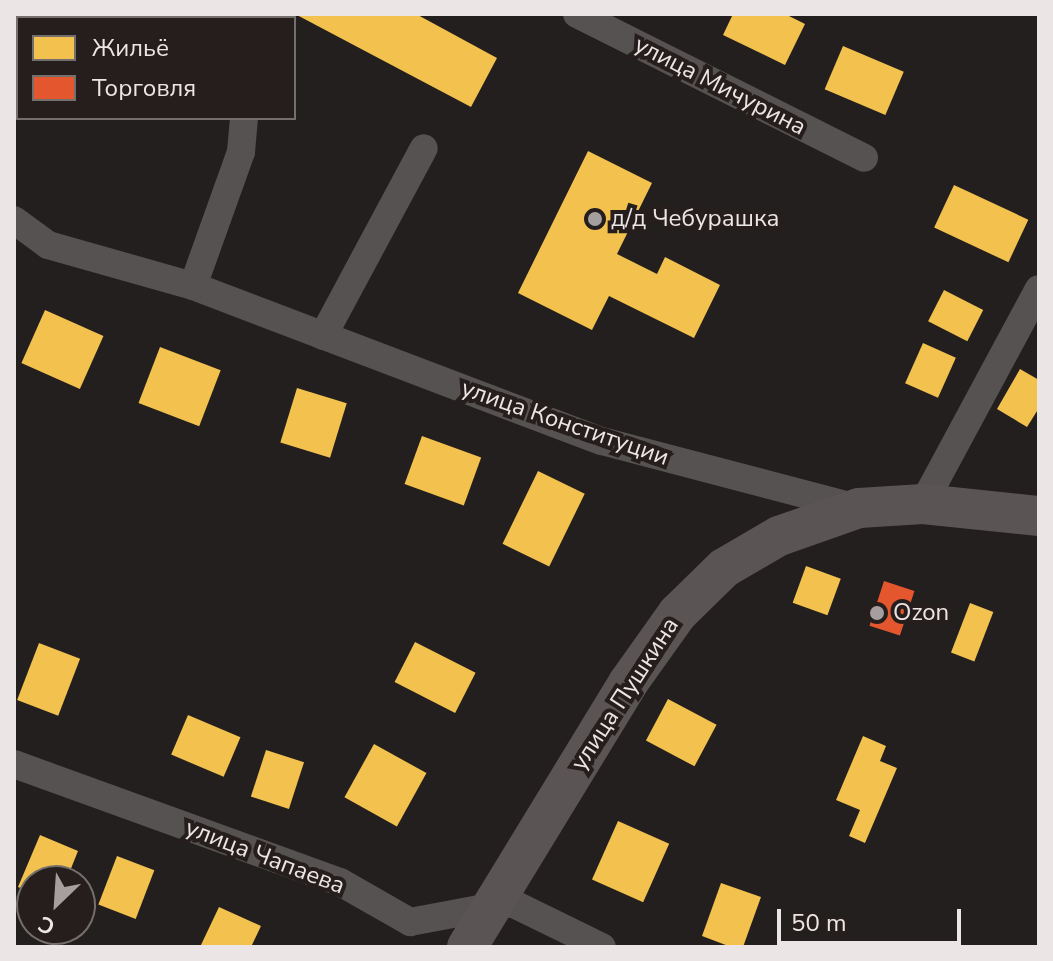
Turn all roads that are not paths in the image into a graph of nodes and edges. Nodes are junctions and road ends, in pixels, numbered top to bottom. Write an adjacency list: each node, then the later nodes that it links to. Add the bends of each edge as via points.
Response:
1 (577, 14): 4 (street, улица Мичурина)
2 (244, 120): 8 (street, via 241,152)
3 (424, 148): 10 (street)
4 (864, 158)
5 (14, 220): 7 (street, улица Конституции)
6 (14, 234): 7 (street)
7 (48, 245): 8 (street, улица Конституции)
8 (193, 286): 10 (street, улица Конституции)
9 (1039, 289): 11 (street)
10 (323, 336): 12 (street, улица Конституции, via 602,441)
11 (923, 504): 12 (main road, улица Пушкина); 13 (main road, улица Пушкина)
12 (859, 508): 15 (main road, улица Пушкина, via 779,536 724,568 678,613 628,683)
13 (1039, 516)
14 (14, 764): 15 (street, улица Чапаева, via 340,882 410,922)
15 (491, 906): 16 (main road, улица Пушкина); 17 (street, улица Чапаева, via 512,903)
16 (467, 947)
17 (602, 947)

